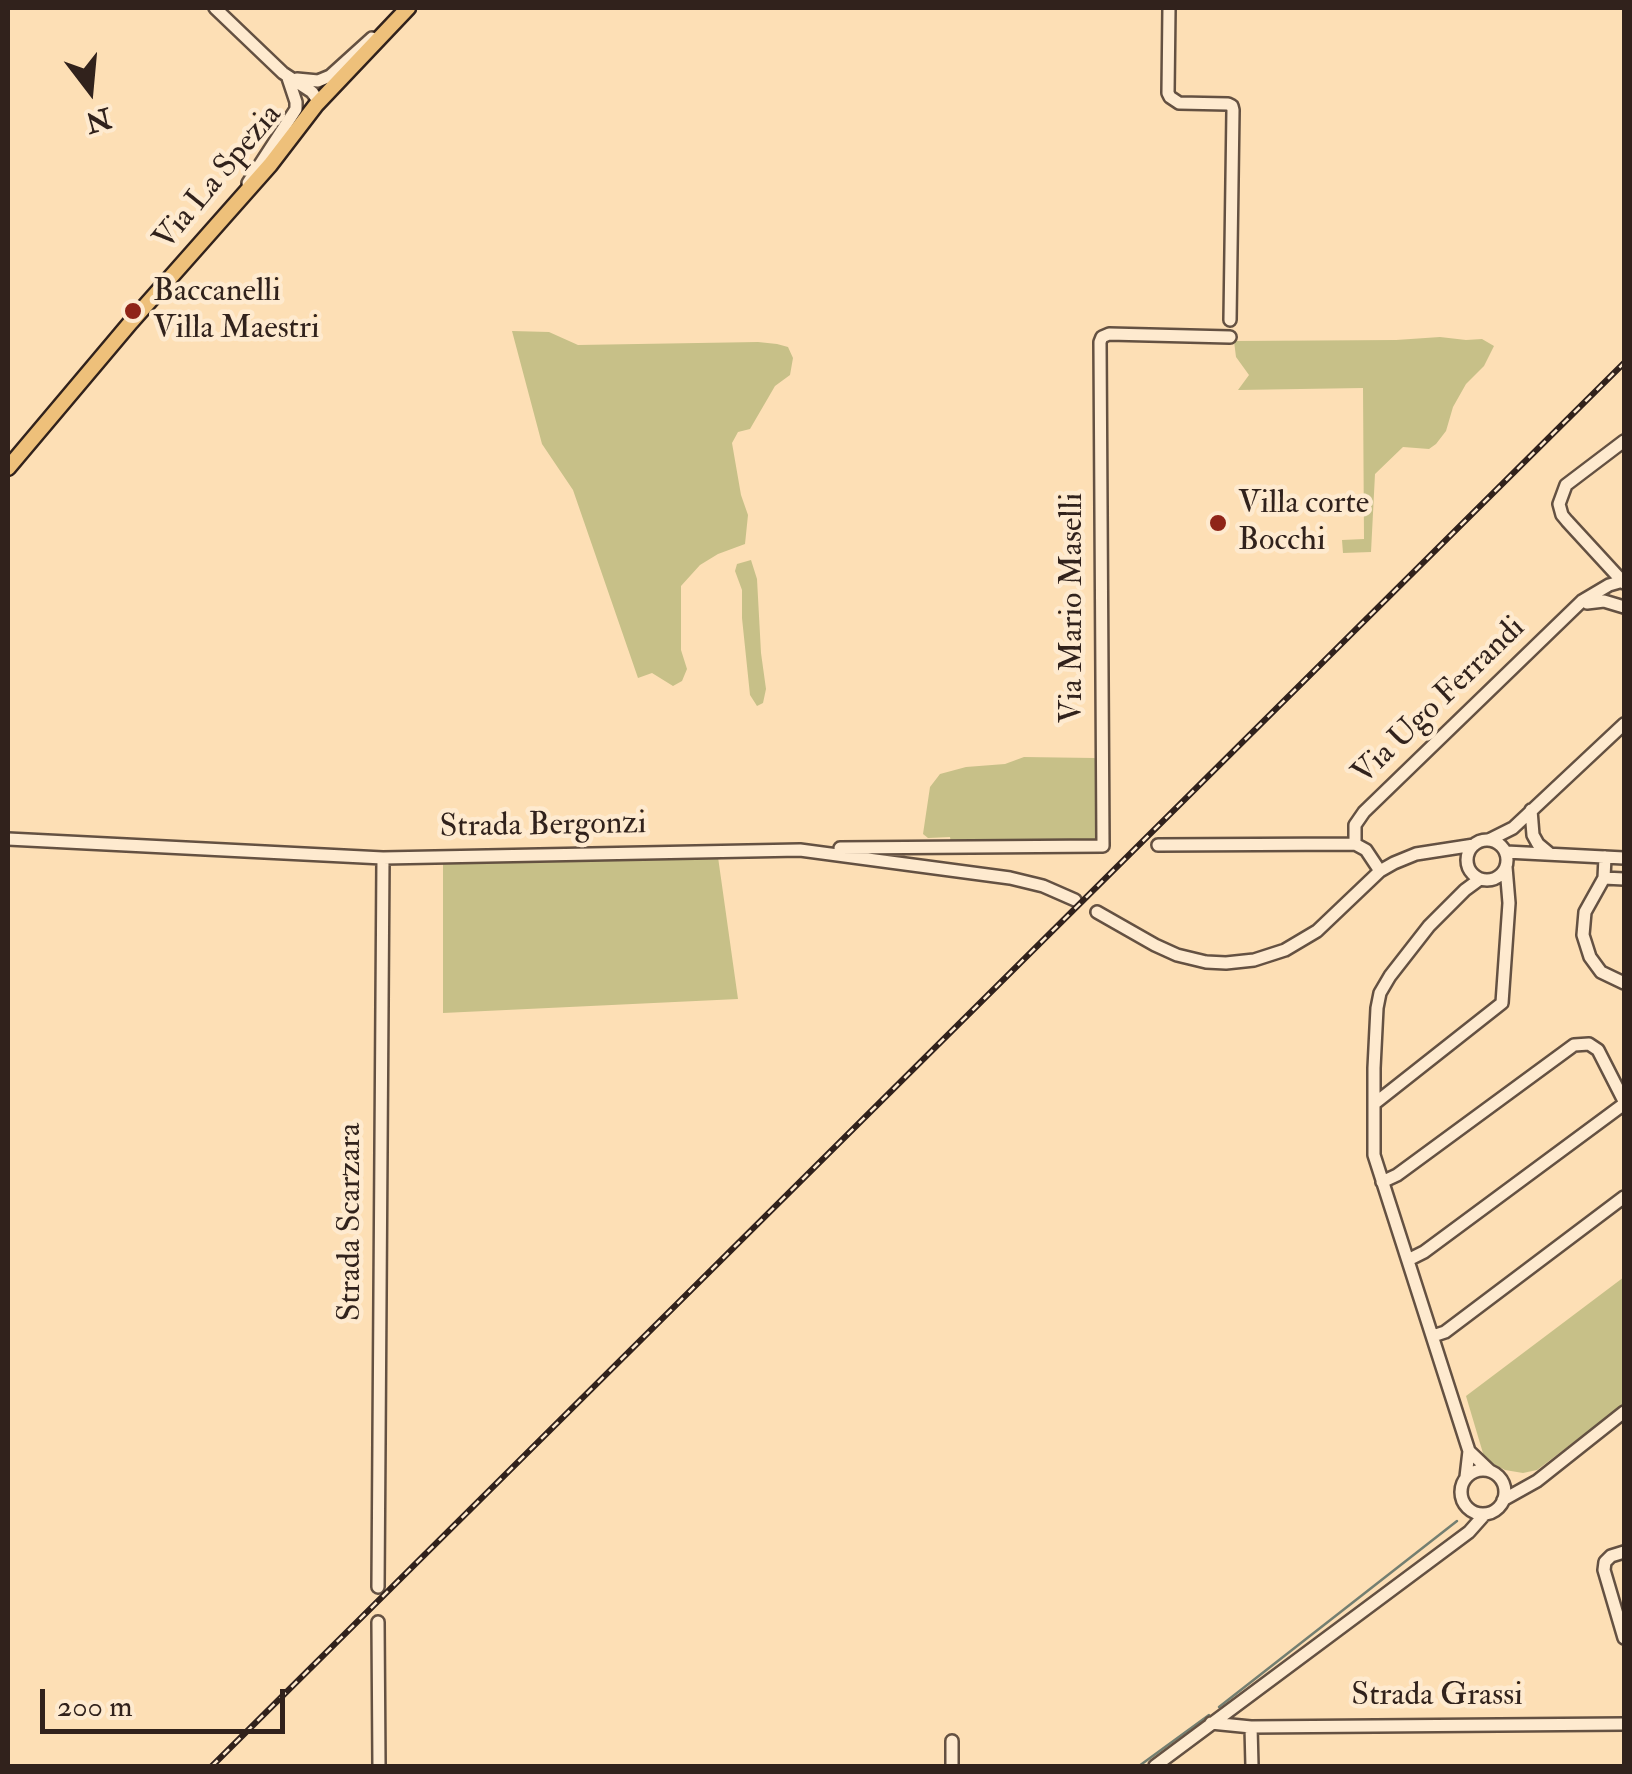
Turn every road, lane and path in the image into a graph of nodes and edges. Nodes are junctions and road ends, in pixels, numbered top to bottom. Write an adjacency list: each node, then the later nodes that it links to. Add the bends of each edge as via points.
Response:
1 (218, 8): 4 (street)
2 (1169, 8): 7 (street, via 1170,97 1233,110)
3 (403, 13): 4 (street, via 330,76); 5 (main road, Via La Spezia)
4 (288, 78): 5 (street, via 299,98); 6 (street, via 296,110)
5 (316, 105): 6 (main road, Via La Spezia)
6 (234, 206): 10 (main road, Via La Spezia)
7 (1230, 320)
8 (1230, 336): 23 (street, Via Mario Maselli, via 1108,334 1100,342 1103,846)
9 (1624, 442): 11 (street, via 1575,477 1560,497 1562,515)
10 (8, 468)
11 (1604, 561): 12 (street); 13 (street)
12 (1624, 582): 13 (street, Via Ugo Ferrandi)
13 (1602, 594): 14 (street); 20 (street, Via Ugo Ferrandi, via 1582,602 1358,818)
14 (1624, 607)
15 (1624, 724): 16 (street)
16 (1531, 810): 17 (street); 26 (street, via 1533,835)
17 (1513, 828): 19 (street); 29 (street)
18 (8, 839): 28 (street, Strada Bergonzi)
19 (1489, 840): 22 (street); 29 (street, via 1500,844)
20 (1355, 844): 21 (street); 33 (street)
21 (1158, 845)
22 (1474, 845): 24 (street); 31 (street)
23 (942, 848): 25 (street, Via Mario Maselli); 32 (street)
24 (1448, 849): 31 (street); 33 (street, via 1416,854)
25 (800, 850): 28 (street, Strada Bergonzi); 32 (street, Strada Bergonzi)
26 (1550, 854): 27 (street); 29 (street)
27 (1605, 857): 30 (street); 34 (street)
28 (382, 858): 60 (street, Strada Scarzara)
29 (1506, 858): 35 (street, via 1500,876); 39 (street)
30 (1624, 858)
31 (1468, 864): 35 (street); 37 (street)
32 (934, 867): 38 (street, Strada Bergonzi, via 1027,882)
33 (1380, 871): 40 (street, via 1296,944 1238,962 1178,956)
34 (1604, 878): 36 (street); 41 (street, via 1584,912 1582,935 1602,972)
35 (1483, 879): 37 (street); 39 (street)
36 (1624, 879)
37 (1464, 890): 42 (street, via 1400,960 1380,993)
38 (1075, 900)
39 (1509, 903): 43 (street, via 1502,1003)
40 (1097, 912)
41 (1624, 983)
42 (1374, 1068): 43 (street, via 1389,1079); 45 (street)
43 (1406, 1077): 45 (street)
44 (1624, 1102): 46 (street, via 1598,1050 1574,1045); 48 (street)
45 (1374, 1104): 46 (street, via 1374,1155)
46 (1382, 1182): 48 (street)
47 (1624, 1197): 49 (street)
48 (1408, 1260): 49 (street)
49 (1433, 1336): 51 (street)
50 (1624, 1412): 52 (street)
51 (1469, 1451): 53 (street); 54 (street)
52 (1547, 1472): 53 (street, via 1521,1483); 55 (street)
53 (1495, 1474): 54 (street, via 1477,1471); 55 (street)
54 (1466, 1478): 56 (street)
55 (1504, 1500): 57 (street)
56 (1464, 1504): 57 (street); 58 (street, via 1466,1526)
57 (1485, 1514): 58 (street)
58 (1443, 1551): 63 (street)
59 (1624, 1552): 62 (street, via 1611,1556 1604,1570)
60 (378, 1587)
61 (378, 1622): 67 (street)
62 (1624, 1638)
63 (1211, 1722): 65 (street, Strada Grassi); 69 (street)
64 (1624, 1724): 65 (street, Strada Grassi)
65 (1251, 1727): 70 (street)
66 (952, 1741): 68 (street)
67 (379, 1766)
68 (952, 1766)
69 (1155, 1766)
70 (1252, 1766)

